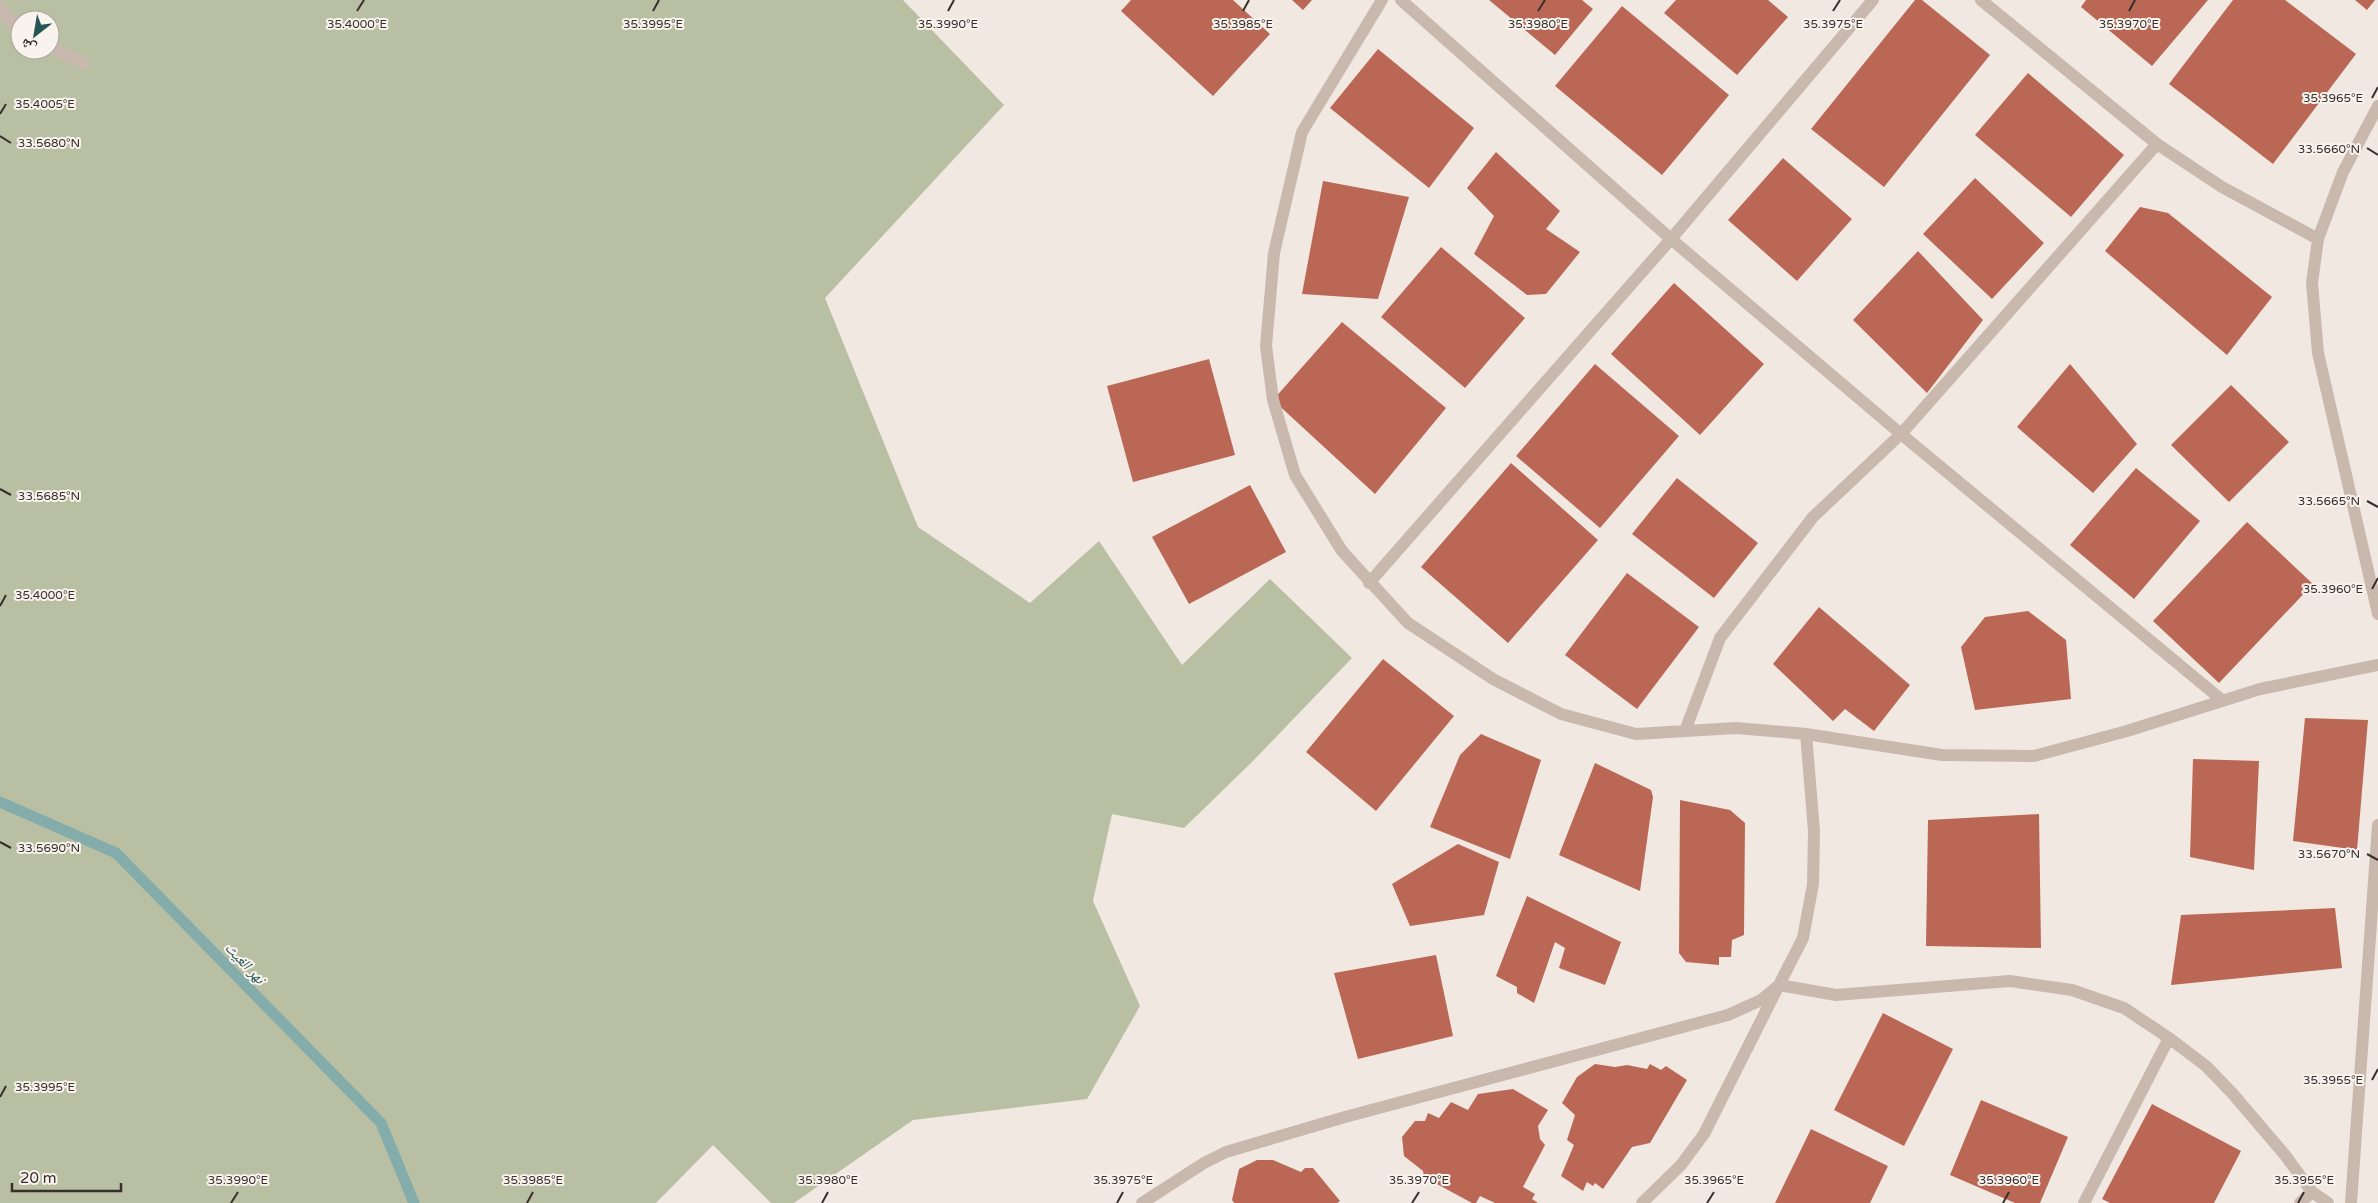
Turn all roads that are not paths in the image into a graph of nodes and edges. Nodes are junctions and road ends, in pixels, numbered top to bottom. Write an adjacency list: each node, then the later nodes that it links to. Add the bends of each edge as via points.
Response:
1 (1382, 0): 14 (street, via 1302,132 1274,253 1266,346 1274,400 1295,475 1342,551)
2 (1401, 0): 11 (street)
3 (1873, 0): 11 (street)
4 (1981, 0): 10 (street)
5 (0, 6): 6 (street)
6 (10, 20)
7 (60, 52): 8 (street)
8 (84, 63)
9 (2378, 106): 12 (street, via 2343,172)
10 (2157, 144): 12 (street, via 2222,187); 13 (street)
11 (1671, 239): 13 (street); 14 (street)
12 (2318, 239): 15 (street, via 2312,283 2318,353)
13 (1901, 434): 17 (street); 18 (street, via 1813,517 1720,638)
14 (1369, 583): 18 (street, via 1408,623 1492,679 1561,714 1636,734)
15 (2378, 614)
16 (2378, 665): 17 (street)
17 (2223, 701): 19 (street, via 2034,756 1942,755)
18 (1685, 731): 19 (street, via 1736,728)
19 (1806, 734): 21 (street, via 1814,831 1813,884 1803,938)
20 (2378, 825): 29 (street)
21 (1779, 985): 22 (street, via 1836,995 2010,981 2072,990 2124,1008); 24 (street, via 1761,1000 1728,1014 1226,1152); 25 (street, via 1704,1134 1681,1165)
22 (2169, 1038): 23 (street, via 2206,1066 2285,1154); 26 (street)
23 (2312, 1192): 27 (street); 28 (street)
24 (1142, 1203)
25 (1642, 1203)
26 (2084, 1203)
27 (2300, 1203)
28 (2328, 1203)
29 (2351, 1203)

